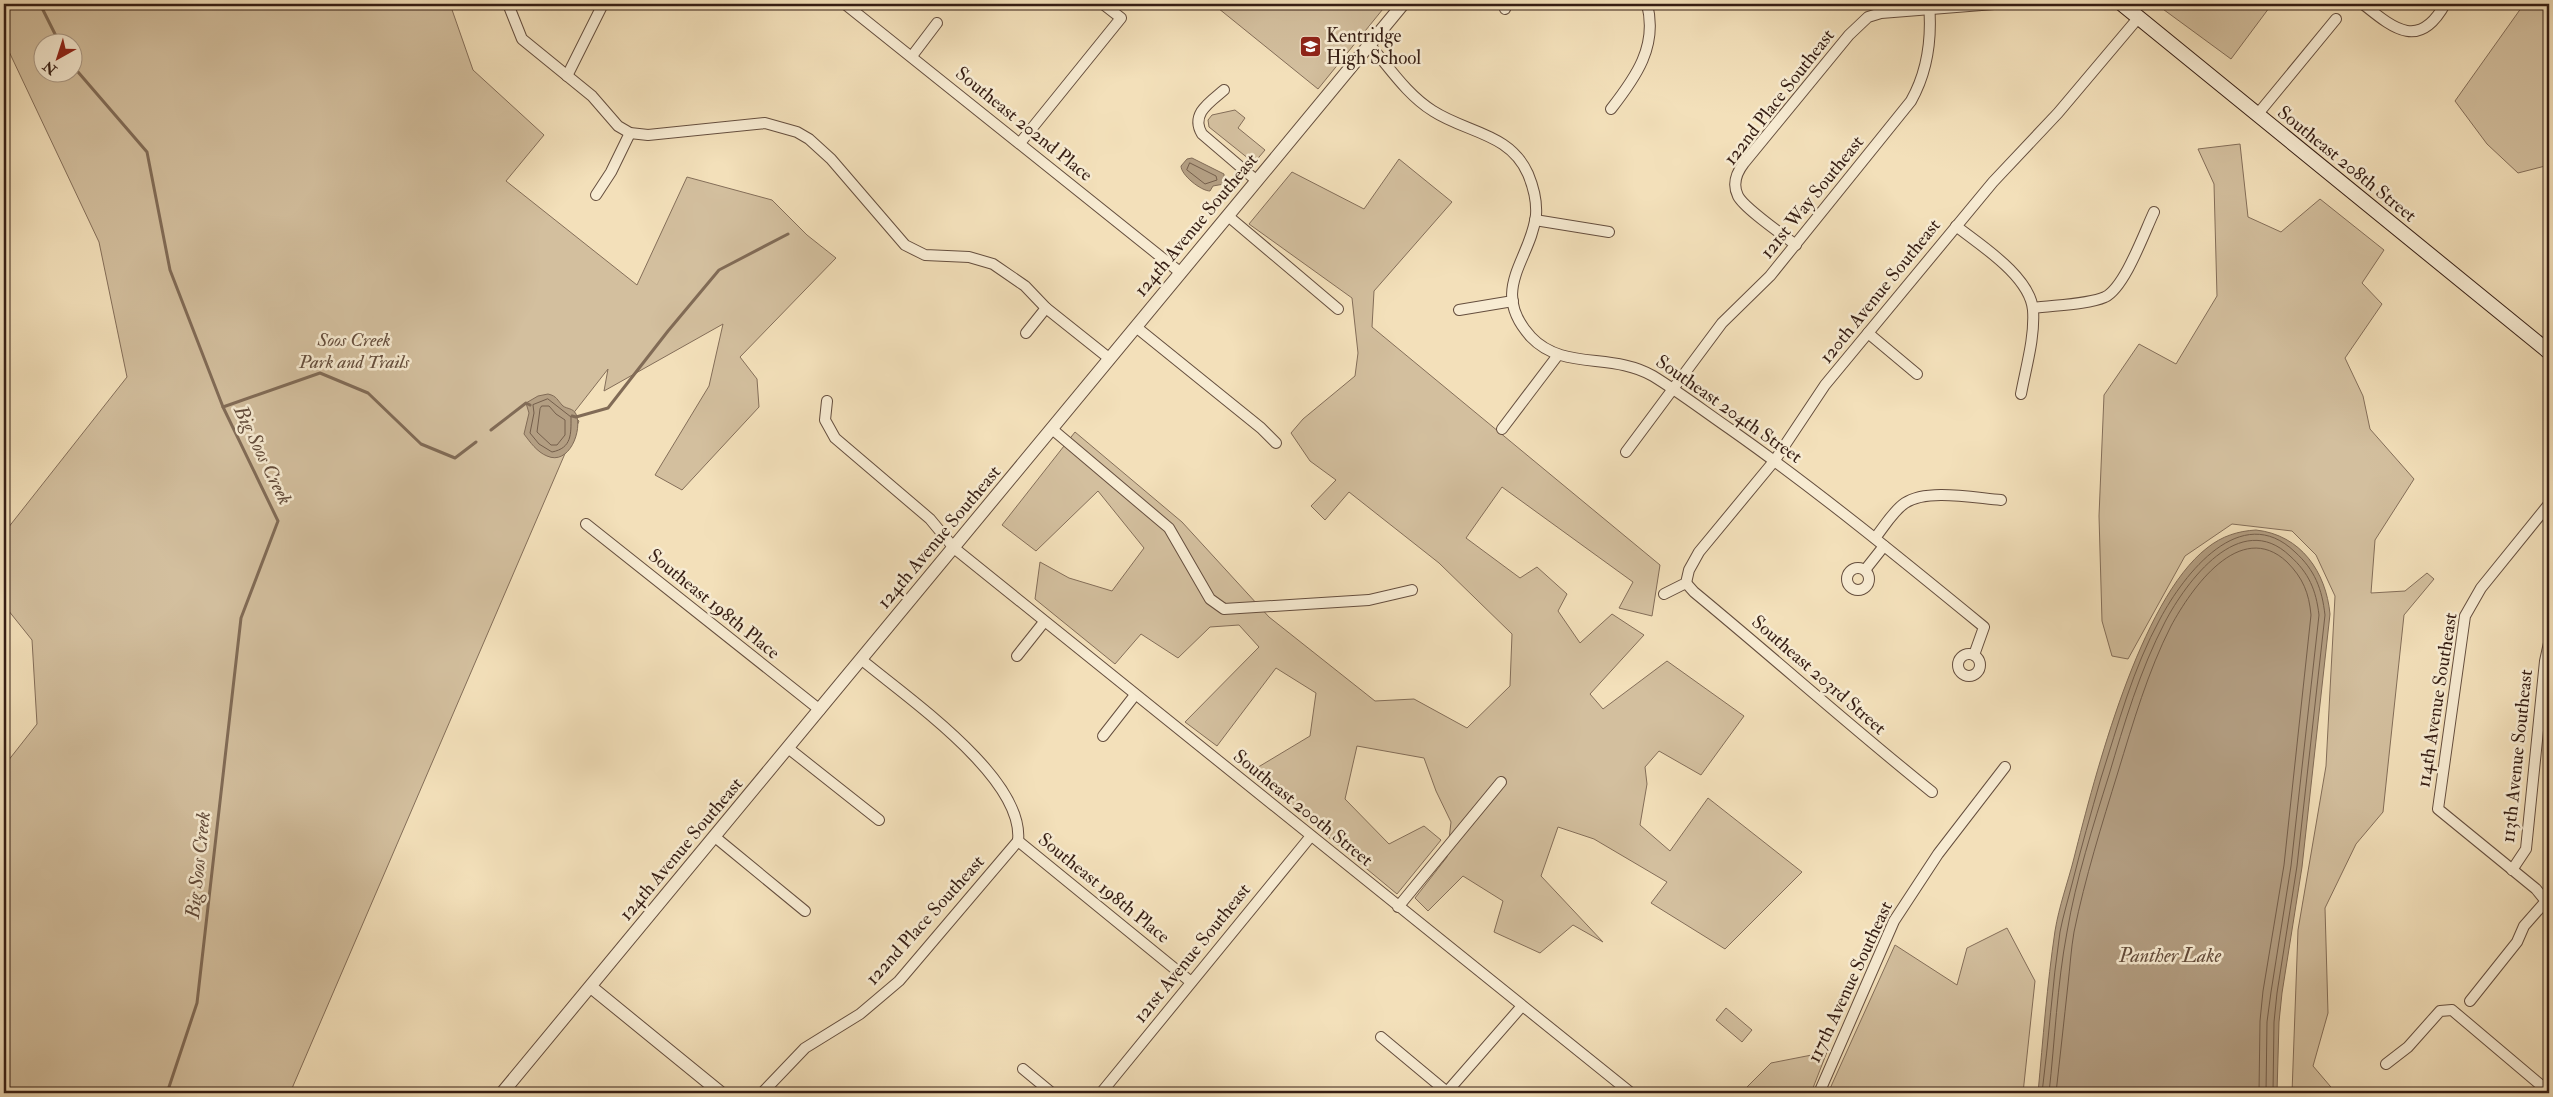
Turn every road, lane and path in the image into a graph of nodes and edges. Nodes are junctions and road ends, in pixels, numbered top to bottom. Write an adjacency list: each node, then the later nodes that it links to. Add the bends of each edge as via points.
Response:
1 (508, 4): 17 (street, via 522,39)
2 (603, 4): 17 (street)
3 (845, 4): 16 (street, Southeast 202nd Place)
4 (1103, 4): 22 (street, via 1121,18)
5 (1403, 4): 15 (street, 124th Avenue Southeast)
6 (1647, 4): 19 (street, via 1650,30 1644,61 1632,83)
7 (1994, 4): 11 (street, 122nd Place Southeast)
8 (2122, 4): 12 (main road, Southeast 208th Street)
9 (2364, 4): 10 (street, via 2393,27 2411,31 2426,25)
10 (2445, 4)
11 (1930, 7): 30 (street, 121st Way Southeast, via 1929,53 1913,96); 30 (street, 122nd Place Southeast, via 1874,14 1853,31 1740,169 1736,180 1738,197)
12 (2138, 17): 20 (main road, Southeast 208th Street); 28 (street, 120th Avenue Southeast, via 2058,114 2007,165)
13 (2336, 19): 20 (street)
14 (937, 23): 16 (street)
15 (1370, 44): 23 (street, 124th Avenue Southeast); 27 (street, Southeast 204th Street, via 1414,96 1432,111 1490,136 1514,152 1532,186 1536,199)
16 (912, 56): 22 (street, Southeast 202nd Place)
17 (567, 76): 21 (street, via 592,96 618,126)
18 (1224, 90): 23 (street, via 1205,106 1197,118 1197,127)
19 (1611, 109)
20 (2257, 115): 40 (main road, Southeast 208th Street)
21 (630, 133): 24 (street); 33 (street, via 648,135 765,123 797,132 831,159 905,245 925,256 969,257 993,264 1025,286)
22 (1020, 143): 31 (street, Southeast 202nd Place)
23 (1257, 181): 26 (street, 124th Avenue Southeast)
24 (596, 195)
25 (2154, 212): 34 (street, via 2122,278 2110,293 2098,299)
26 (1228, 216): 31 (street, 124th Avenue Southeast); 35 (street)
27 (1535, 220): 29 (street); 32 (street, Southeast 204th Street, via 1516,268)
28 (1956, 226): 34 (street, via 2012,272); 39 (street, 120th Avenue Southeast)
29 (1610, 232)
30 (1796, 245): 44 (street, 121st Way Southeast, via 1770,276 1722,322)
31 (1180, 273): 37 (street, 124th Avenue Southeast)
32 (1513, 302): 36 (street); 41 (street, Southeast 204th Street, via 1526,330 1540,345)
33 (1046, 308): 38 (street); 42 (street)
34 (2033, 308): 45 (street)
35 (1338, 309)
36 (1459, 310)
37 (1136, 327): 42 (street, 124th Avenue Southeast); 49 (street)
38 (1026, 333)
39 (1868, 333): 43 (street); 51 (street, 120th Avenue Southeast, via 1825,385)
40 (2549, 352)
41 (1558, 355): 44 (street, Southeast 204th Street, via 1628,365); 47 (street)
42 (1110, 359): 48 (street, 124th Avenue Southeast)
43 (1917, 374)
44 (1672, 388): 50 (street, 121st Way Southeast); 51 (street, Southeast 204th Street)
45 (2022, 394)
46 (827, 401): 57 (street, Southeast 200th Street, via 825,420 835,438 930,519)
47 (1502, 429)
48 (1052, 430): 57 (street, 124th Avenue Southeast); 60 (street, via 1170,528 1210,599 1224,609 1369,600)
49 (1276, 443)
50 (1626, 452)
51 (1775, 460): 55 (street, Southeast 204th Street); 59 (street, 120th Avenue Southeast, via 1699,552)
52 (2001, 500): 55 (street, via 1932,495 1913,499 1897,511)
53 (2548, 508): 78 (street, 114th Avenue Southeast, via 2481,588 2465,616 2438,809)
54 (586, 524): 68 (street, Southeast 198th Place)
55 (1875, 538): 56 (street, Southeast 204th Street)
56 (1884, 546): 58 (street); 64 (street, Southeast 204th Street, via 1984,627)
57 (954, 548): 62 (street, Southeast 200th Street); 66 (street, 124th Avenue Southeast)
58 (1865, 570)
59 (1686, 583): 61 (street); 73 (street, Southeast 203rd Street)
60 (1412, 590)
61 (1664, 594)
62 (1044, 622): 65 (street); 67 (street, Southeast 200th Street)
63 (2549, 643): 78 (street, 113th Avenue Southeast, via 2526,850)
64 (1974, 655)
65 (1017, 656)
66 (862, 660): 68 (street, 124th Avenue Southeast); 77 (street, via 956,739 991,773 1013,807)
67 (1135, 695): 69 (street); 75 (street, Southeast 200th Street)
68 (820, 710): 70 (street, 124th Avenue Southeast)
69 (1103, 736)
70 (788, 748): 74 (street); 76 (street, 124th Avenue Southeast)
71 (2005, 767): 97 (street, 117th Avenue Southeast, via 1938,854 1894,921)
72 (1501, 782): 80 (street)
73 (1932, 792)
74 (879, 820)
75 (1311, 836): 80 (street, Southeast 200th Street); 82 (street, 121st Avenue Southeast)
76 (715, 837): 81 (street); 83 (street, 124th Avenue Southeast)
77 (1018, 841): 82 (street, Southeast 198th Place); 92 (street, 122nd Place Southeast, via 899,981 860,1014 805,1048)
78 (2512, 870): 79 (street)
79 (2547, 903): 84 (street, via 2524,926 2517,942)
80 (1398, 907): 85 (street, Southeast 200th Street)
81 (805, 911)
82 (1191, 982): 94 (street, 121st Avenue Southeast)
83 (591, 987): 90 (street, 124th Avenue Southeast); 91 (street)
84 (2470, 1001)
85 (1522, 1006): 95 (street); 96 (street, Southeast 200th Street)
86 (1381, 1037): 95 (street)
87 (2386, 1064): 89 (street, via 2408,1047 2440,1010 2452,1010)
88 (1023, 1069): 93 (street)
89 (2549, 1092)
90 (502, 1093)
91 (721, 1093)
92 (762, 1093)
93 (1052, 1093)
94 (1100, 1093)
95 (1447, 1093)
96 (1631, 1093)
97 (1819, 1093)

